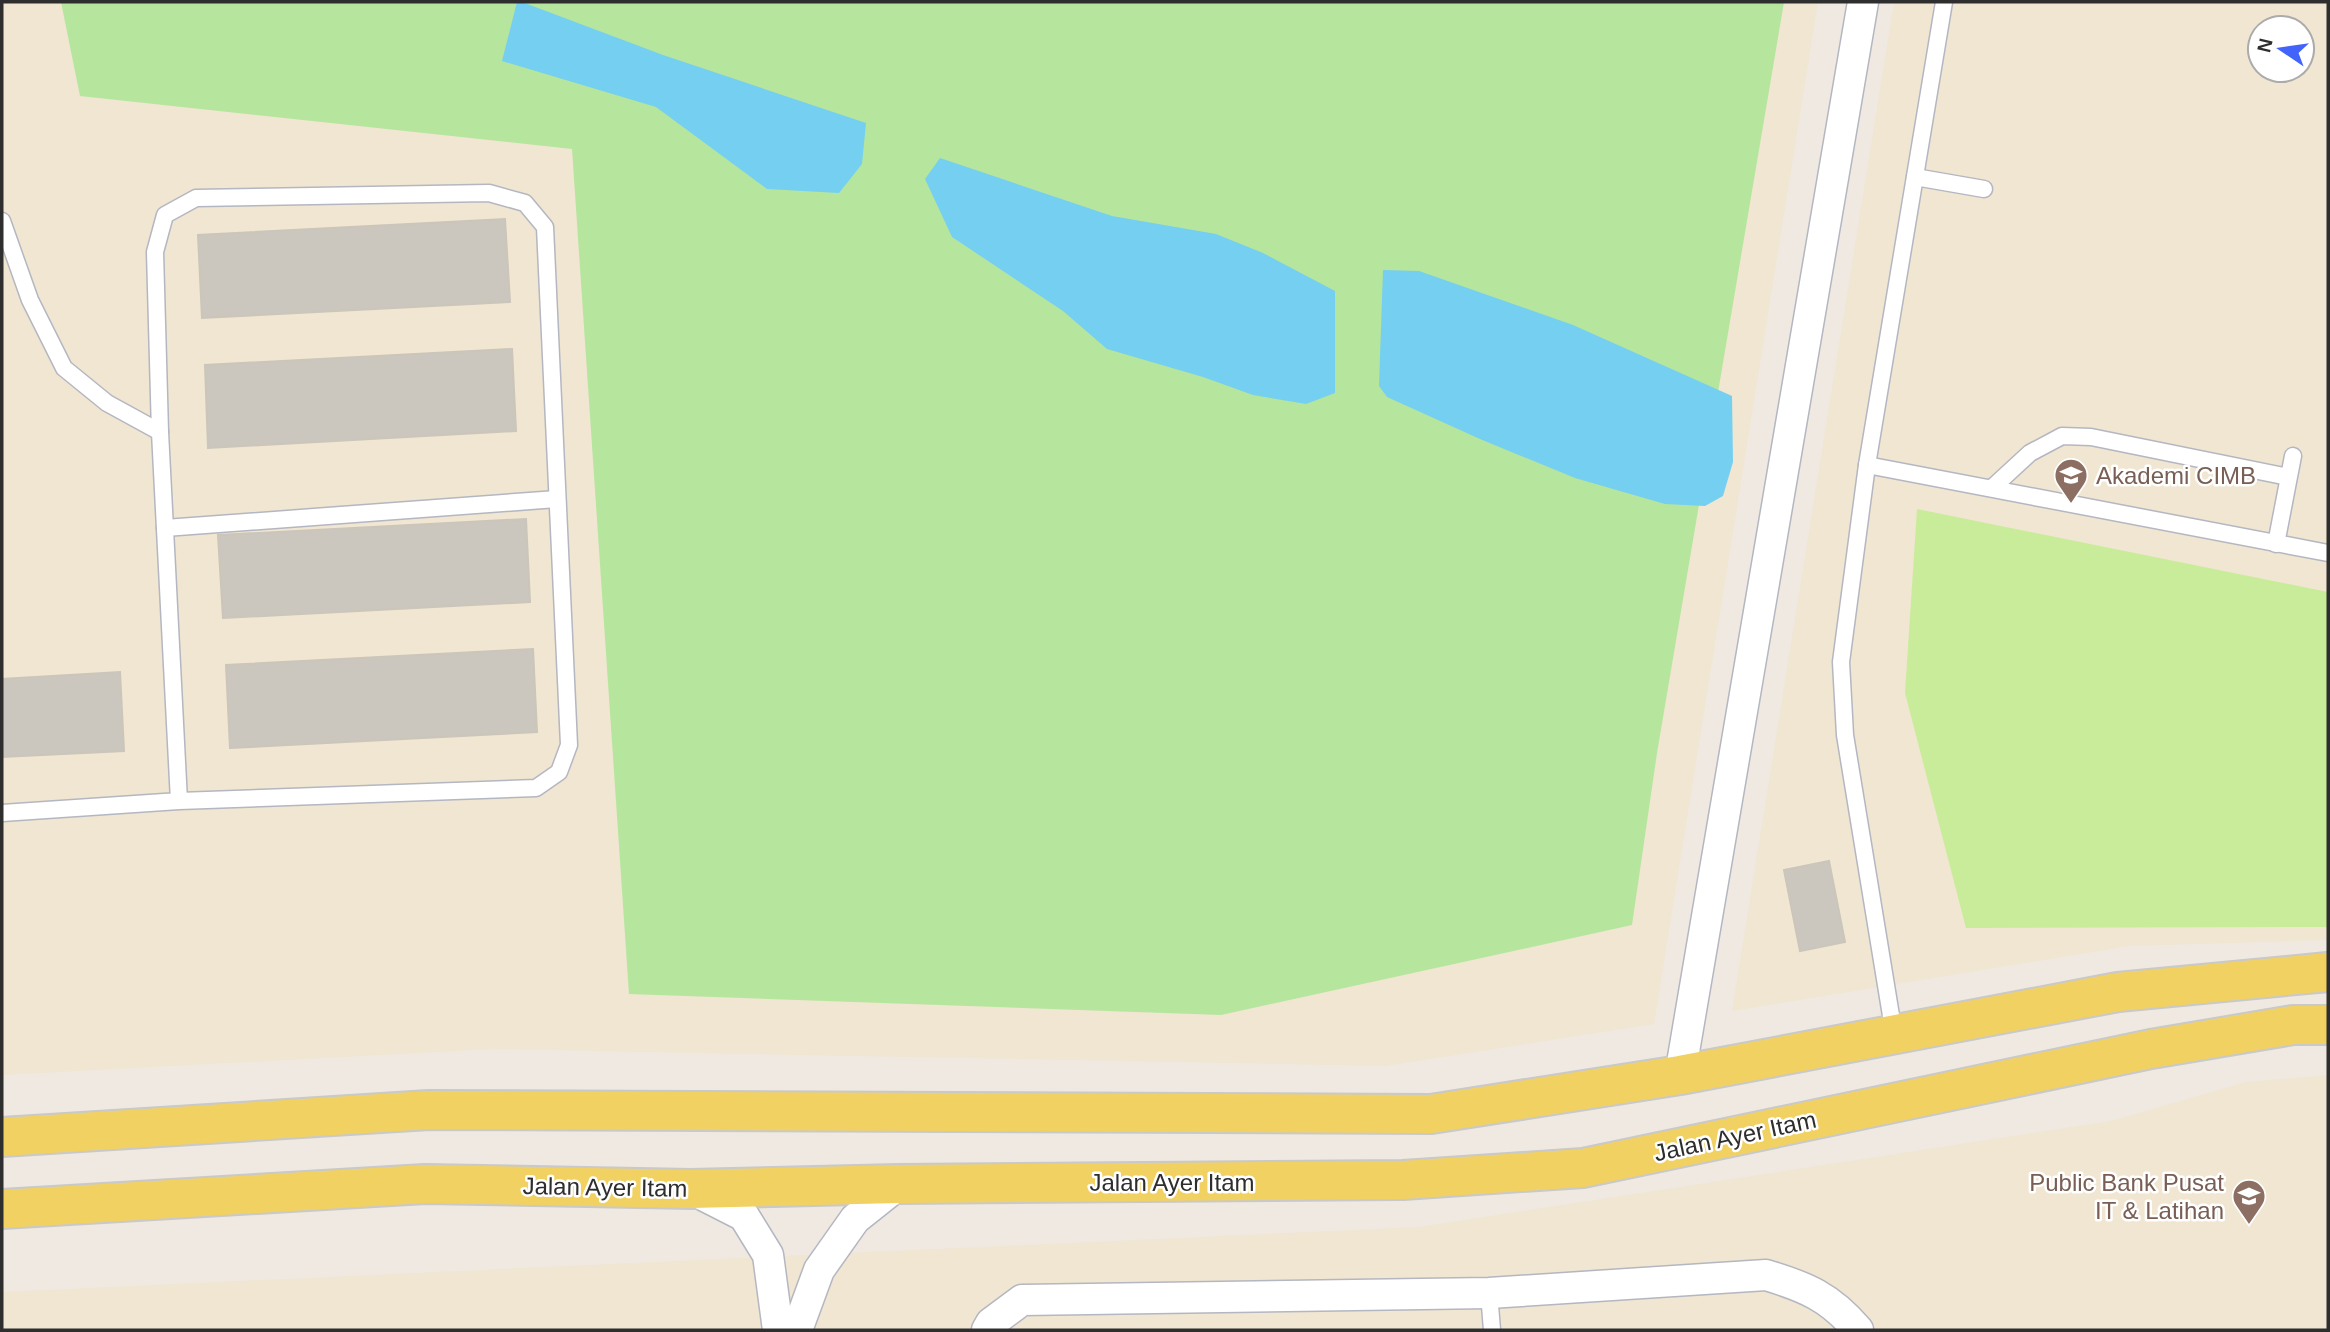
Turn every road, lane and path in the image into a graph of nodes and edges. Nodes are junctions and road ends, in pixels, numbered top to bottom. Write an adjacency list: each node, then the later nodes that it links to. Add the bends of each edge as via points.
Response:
1 (1863, 2): 20 (street)
2 (1944, 2): 3 (lane)
3 (1914, 177): 4 (lane); 8 (lane)
4 (1984, 189)
5 (2, 221): 6 (lane, via 30,300 64,368 107,403)
6 (160, 432): 11 (lane, via 155,252 165,215 196,198 489,193 526,203 545,228); 12 (lane)
7 (2293, 456): 9 (lane)
8 (1867, 465): 10 (lane); 19 (lane, via 1841,662 1846,735)
9 (2288, 477): 10 (lane, via 2062,436 2031,453); 13 (lane)
10 (1992, 488): 13 (lane)
11 (557, 499): 12 (lane); 15 (lane, via 569,745 559,772 536,788)
12 (165, 528): 15 (lane)
13 (2276, 544): 14 (lane)
14 (2328, 553)
15 (179, 801): 16 (lane)
16 (2, 813)
17 (2328, 972): 19 (main road, via 2118,992)
18 (2328, 1026): 22 (main road, Jalan Ayer Itam, via 2293,1025 2151,1049 1583,1168 1403,1180)
19 (1894, 1034): 20 (main road)
20 (1680, 1075): 21 (main road, via 1431,1114 429,1110)
21 (2, 1137)
22 (899, 1184): 23 (main road, Jalan Ayer Itam); 27 (street, via 855,1219 819,1269)
23 (691, 1189): 24 (main road, Jalan Ayer Itam, via 425,1184); 26 (street, via 744,1216 768,1255)
24 (2, 1209)
25 (1489, 1293): 28 (street, via 1023,1300); 29 (lane); 30 (street, via 1766,1275 1804,1286 1843,1312)
26 (778, 1330)
27 (797, 1330)
28 (987, 1330)
29 (1492, 1330)
30 (1858, 1330)

